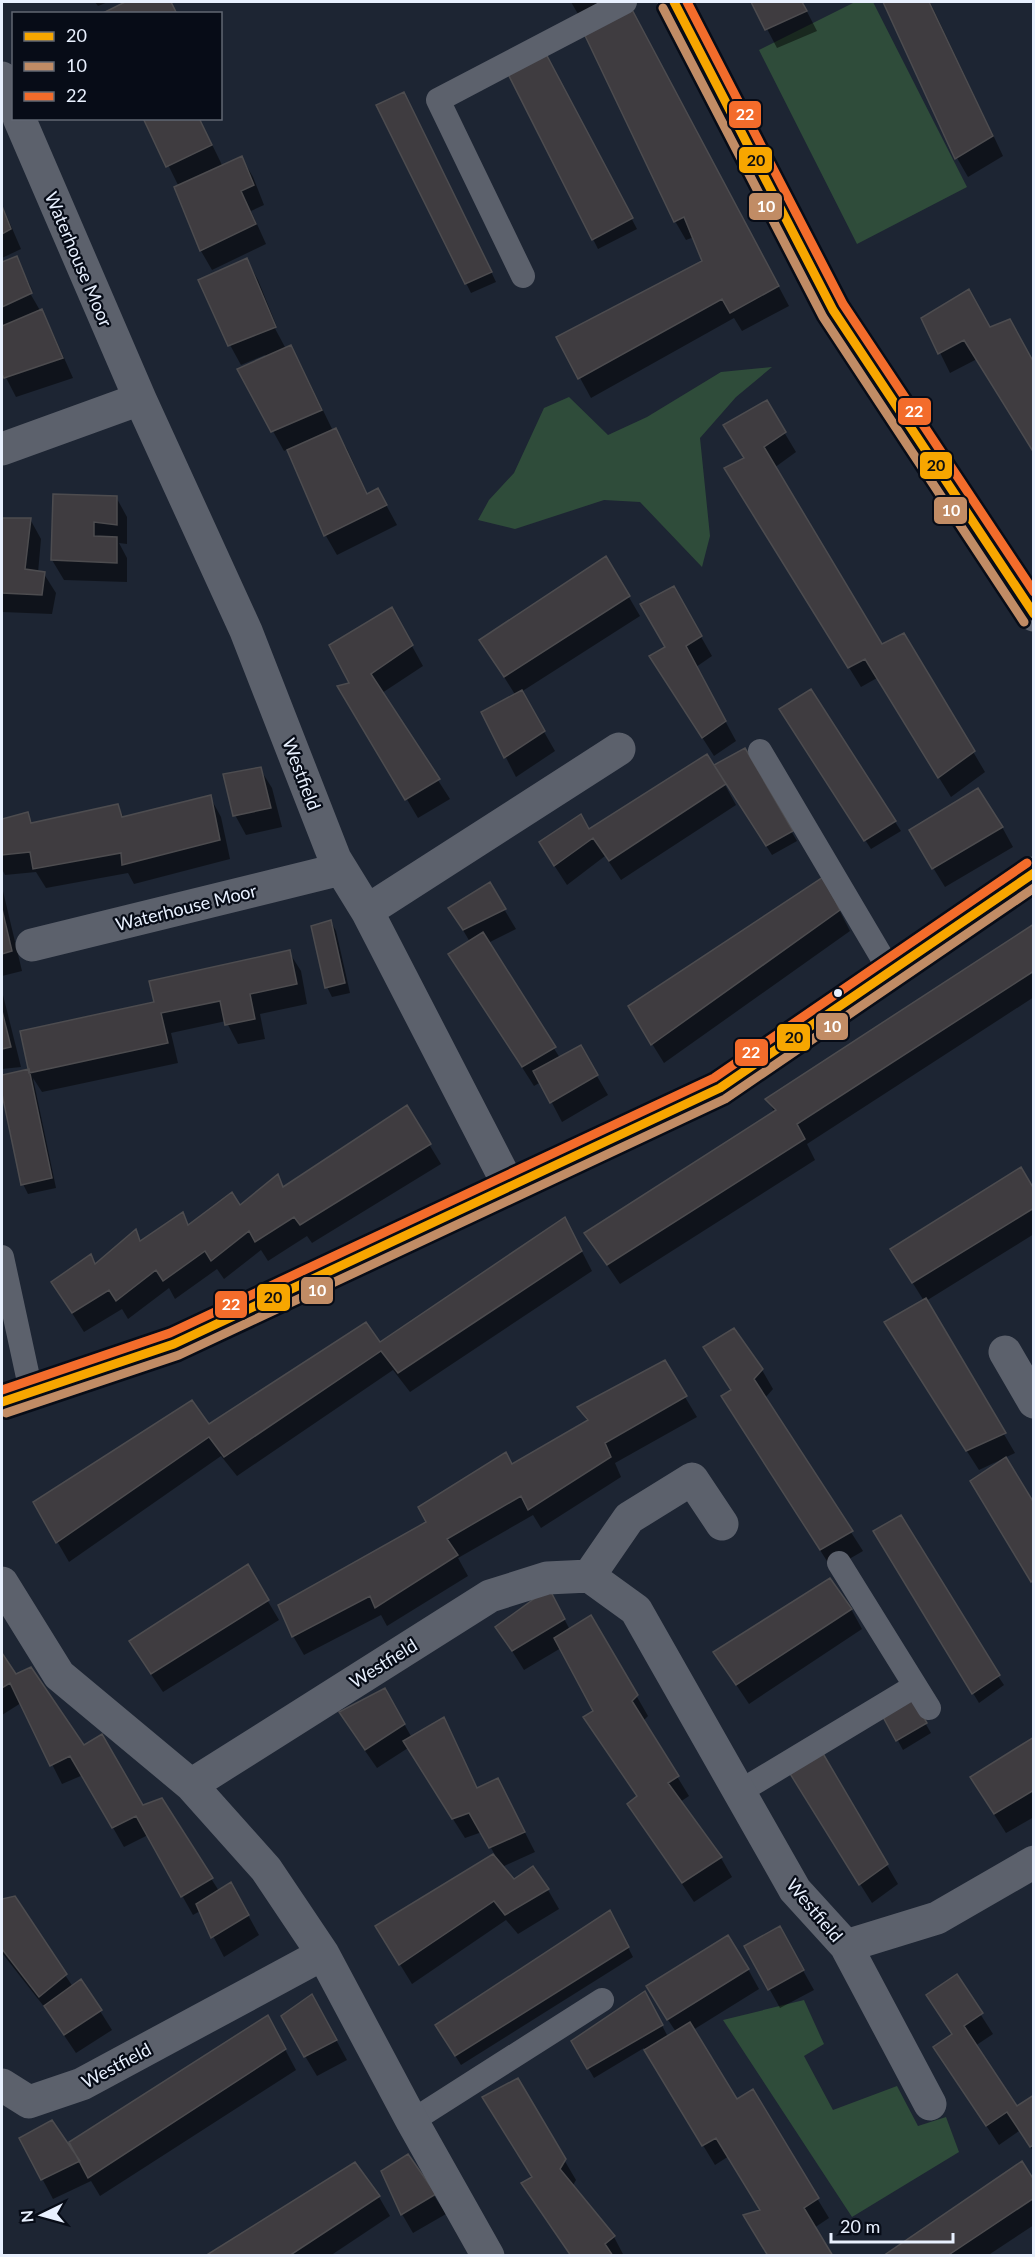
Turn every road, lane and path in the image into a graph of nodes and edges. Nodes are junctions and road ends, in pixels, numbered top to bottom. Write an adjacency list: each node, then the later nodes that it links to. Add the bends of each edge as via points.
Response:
1 (626, 2): 6 (lane, via 438,100)
2 (674, 2): 9 (street, via 833,310)
3 (2, 78): 4 (street)
4 (12, 101)
5 (20, 120): 7 (street, Waterhouse Moor)
6 (523, 276)
7 (140, 399): 8 (street); 10 (street, Waterhouse Moor)
8 (2, 448)
9 (1030, 602)
10 (246, 631): 13 (street, Westfield)
11 (619, 749): 15 (street)
12 (760, 751): 17 (lane)
13 (341, 869): 15 (street, Westfield); 16 (street, Waterhouse Moor)
14 (1034, 873): 17 (street)
15 (367, 911): 18 (street, Westfield)
16 (32, 945)
17 (890, 971): 18 (street, via 720,1088)
18 (510, 1188): 21 (street, via 174,1344)
19 (2, 1257): 21 (lane)
20 (1005, 1352): 22 (street)
21 (16, 1397)
22 (1034, 1402)
23 (722, 1524): 25 (street, via 692,1479 629,1518)
24 (839, 1563): 27 (lane)
25 (589, 1576): 29 (street, Westfield, via 546,1578 490,1596); 30 (street, Westfield, via 636,1610)
26 (2, 1583): 29 (street, via 59,1675)
27 (915, 1686): 28 (lane); 30 (lane)
28 (929, 1708)
29 (191, 1785): 33 (street, via 266,1869)
30 (739, 1792): 32 (street, Westfield, via 795,1890)
31 (1034, 1862): 32 (street, Westfield, via 938,1918)
32 (846, 1946): 36 (street, Westfield)
33 (323, 1954): 35 (street, Westfield, via 82,2084 29,2102); 37 (street)
34 (602, 2000): 37 (lane)
35 (2, 2087)
36 (930, 2104)
37 (412, 2121): 38 (street)
38 (488, 2256)

